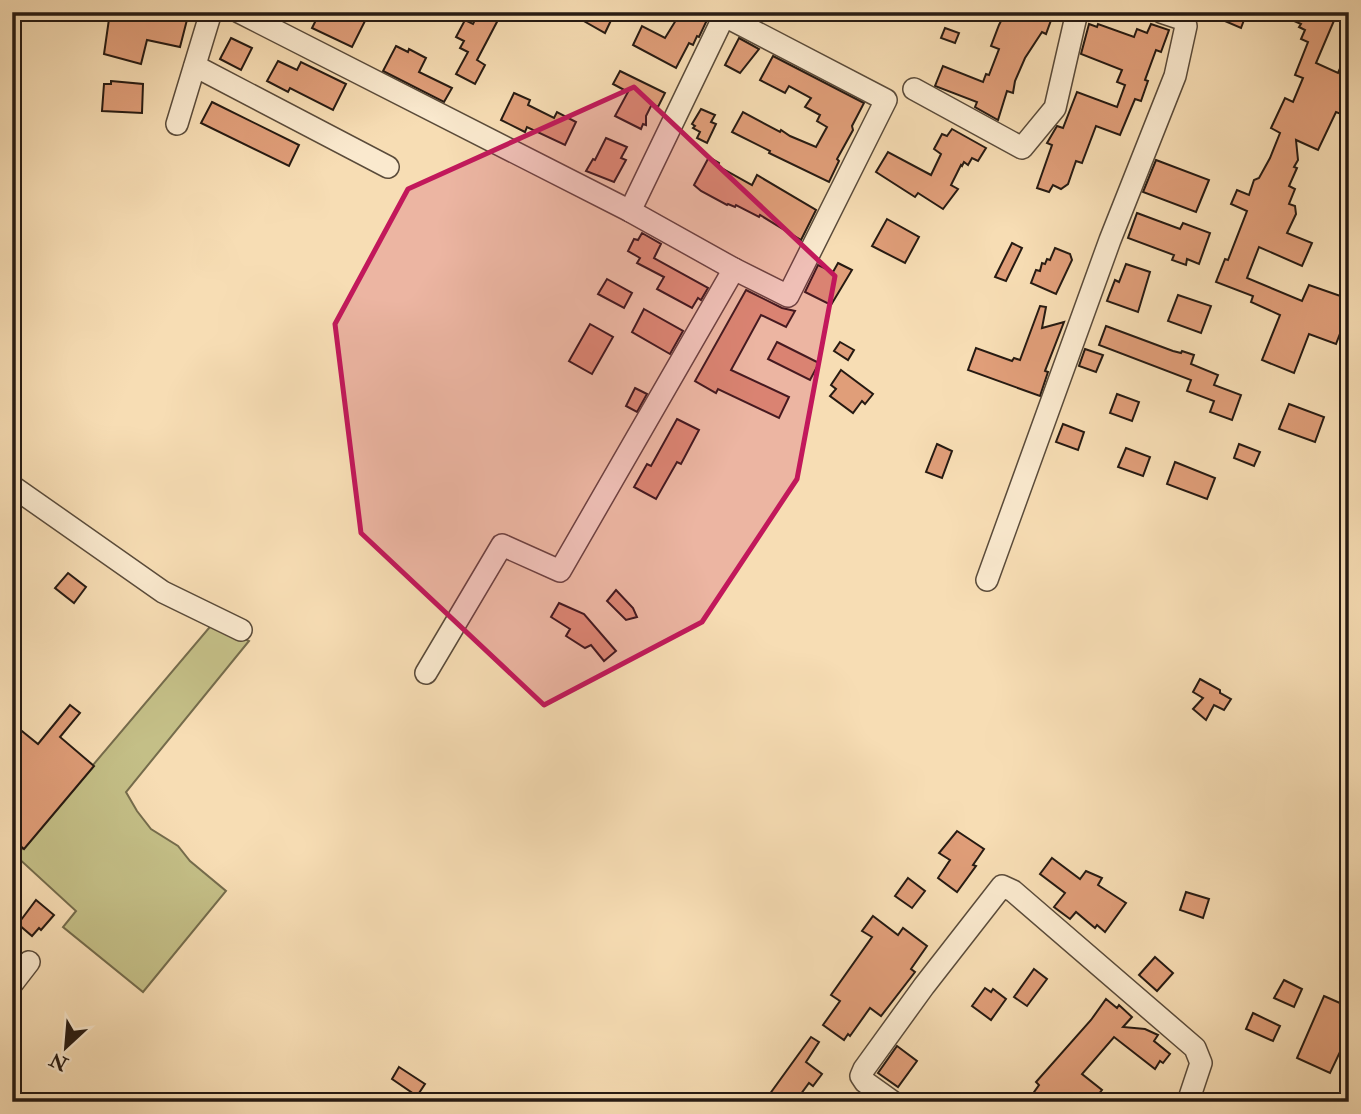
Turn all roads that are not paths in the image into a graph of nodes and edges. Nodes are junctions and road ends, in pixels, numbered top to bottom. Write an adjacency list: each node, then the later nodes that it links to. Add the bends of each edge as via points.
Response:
1 (211, 12): 6 (street)
2 (239, 12): 10 (street)
3 (1077, 12): 7 (street, via 1055,108 1022,148)
4 (1161, 12): 13 (street, via 1182,19 1186,26 1175,76 1110,240)
5 (720, 14): 10 (street); 11 (street, via 886,100 788,296)
6 (195, 66): 8 (street); 9 (street)
7 (914, 89)
8 (177, 124)
9 (388, 167)
10 (630, 211): 11 (street)
11 (734, 269): 15 (street, via 560,572 502,545)
12 (12, 486): 14 (street, via 163,592)
13 (988, 580)
14 (241, 630)
15 (426, 673)
16 (29, 962): 17 (street)
17 (12, 984)
18 (893, 1102): 19 (street, via 864,1083 864,1069 1002,886 1195,1048 1201,1063)
19 (1188, 1102)

